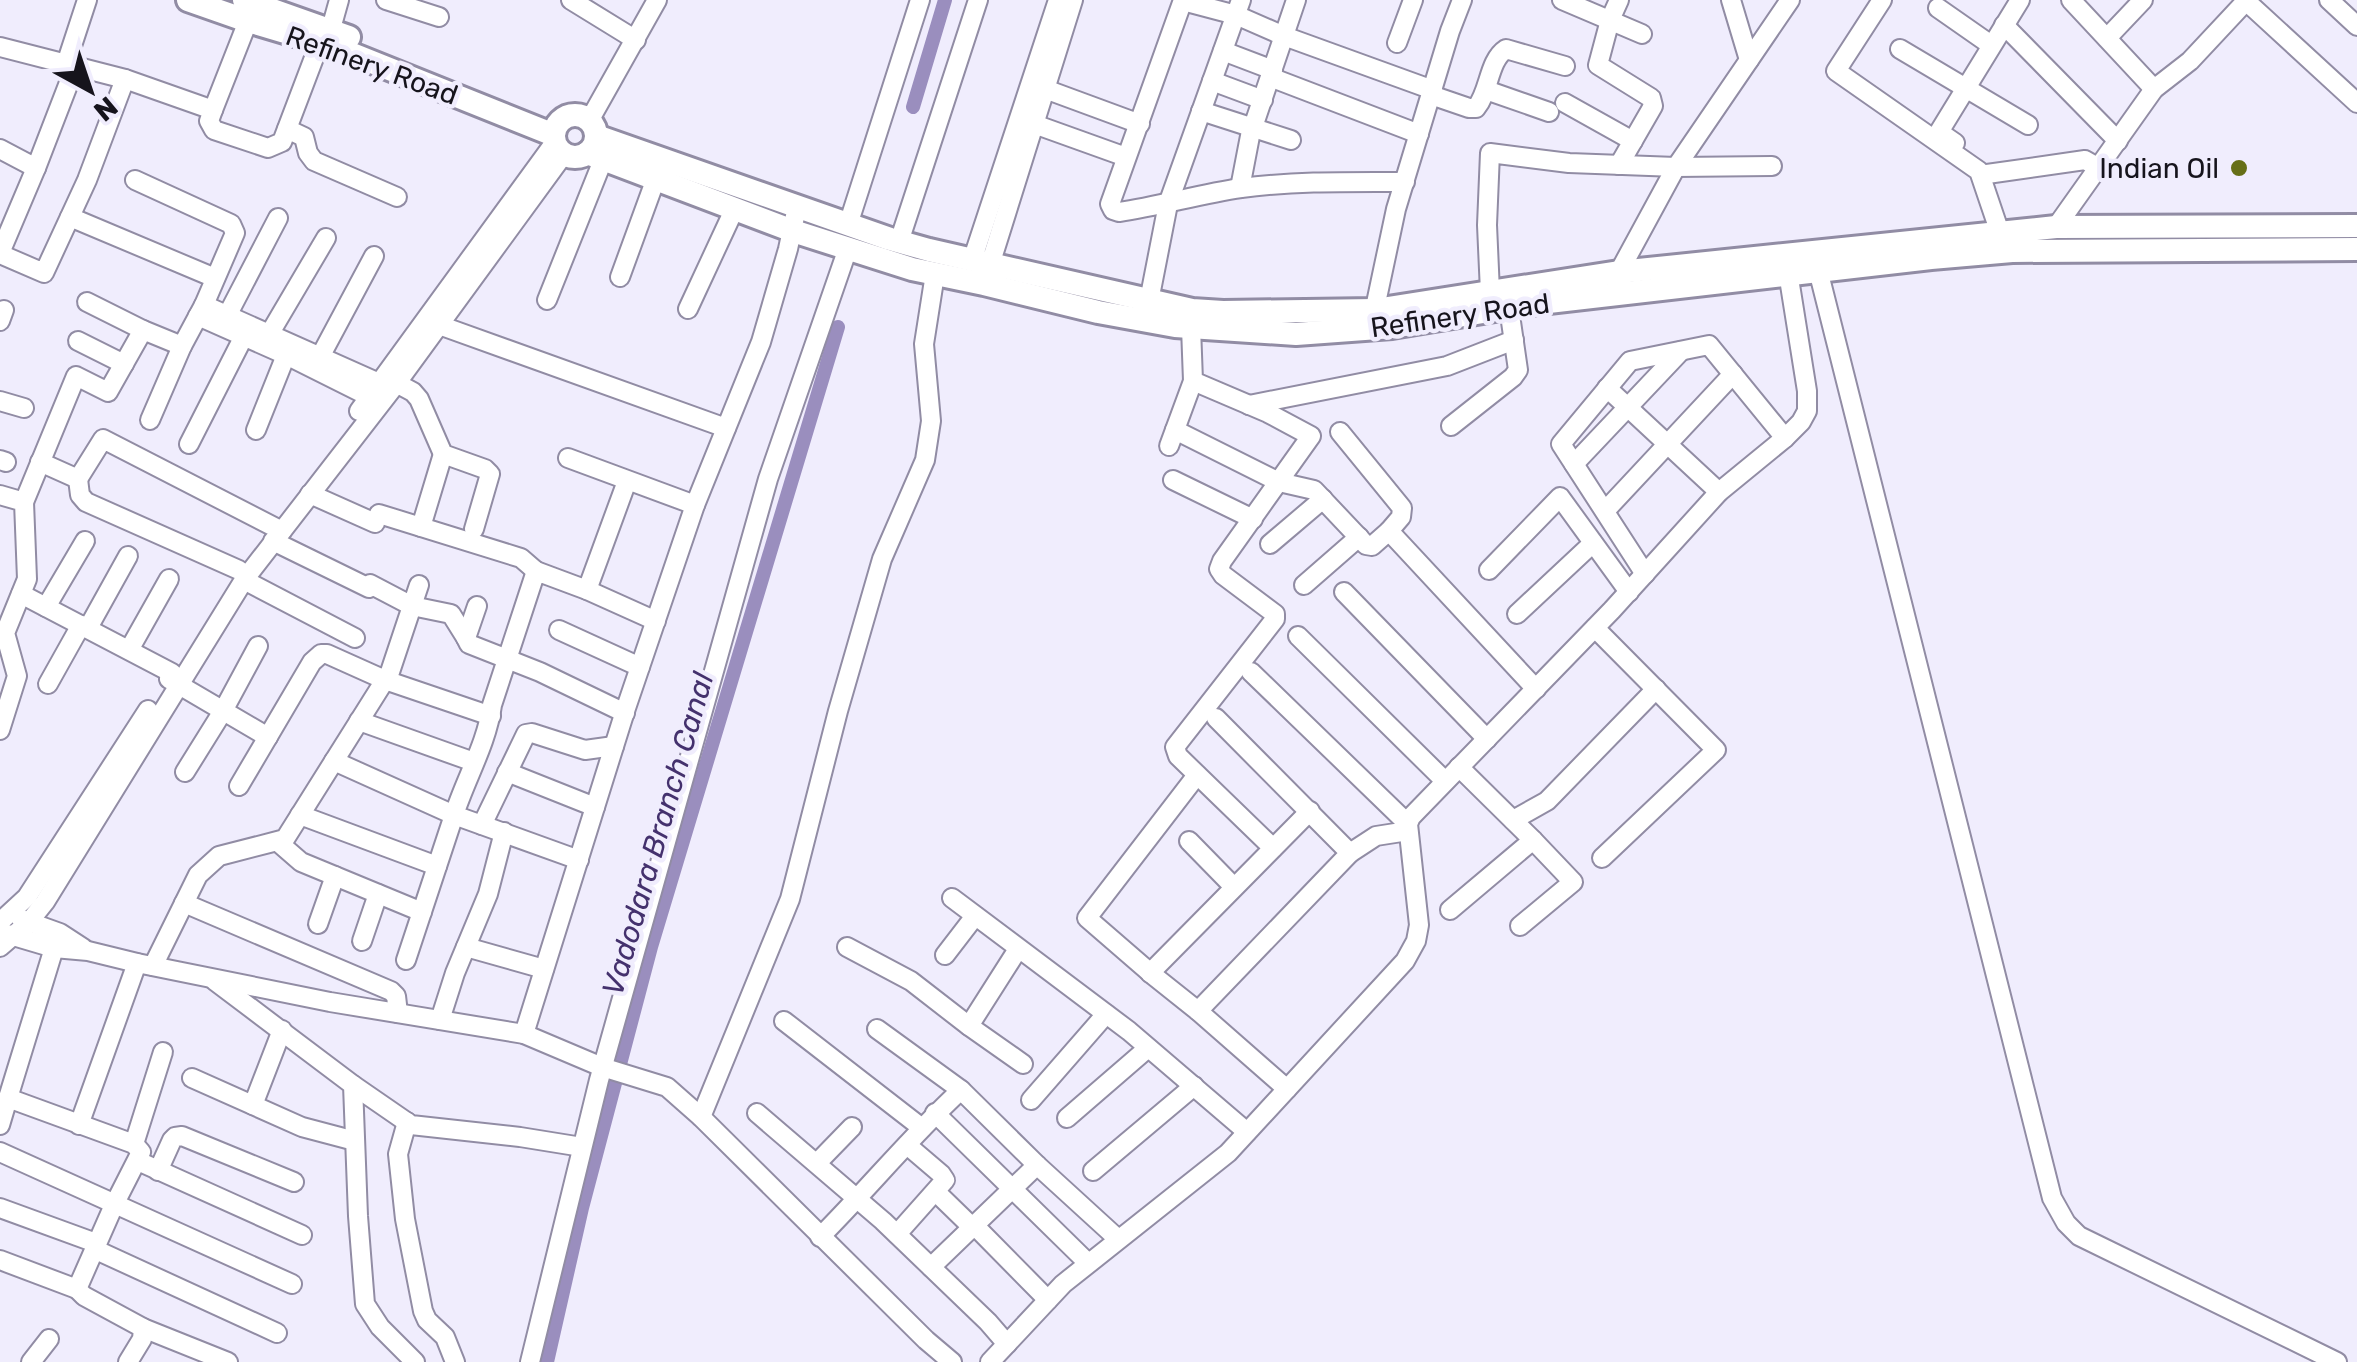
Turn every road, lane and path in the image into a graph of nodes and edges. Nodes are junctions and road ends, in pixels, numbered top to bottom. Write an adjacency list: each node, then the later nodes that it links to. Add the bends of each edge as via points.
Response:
1 (87, 0): 43 (street)
2 (188, 0): 27 (main road, Refinery Road)
3 (339, 0): 35 (street)
4 (386, 0): 28 (street)
5 (571, 0): 36 (street)
6 (657, 0): 36 (street)
7 (920, 0): 89 (street)
8 (978, 0): 92 (street)
9 (1058, 0): 97 (street)
10 (1073, 0): 50 (street)
11 (1183, 0): 25 (street); 58 (street)
12 (1296, 0): 33 (street)
13 (1414, 0): 37 (street)
14 (1462, 0): 52 (street)
15 (1562, 0): 29 (street)
16 (1619, 0): 29 (street)
17 (1732, 0): 42 (street)
18 (1790, 0): 42 (street)
19 (1882, 0): 88 (street, via 1836,71 1980,171)
20 (2020, 0): 30 (street)
21 (2072, 0): 34 (street)
22 (2143, 0): 34 (street)
23 (2328, 0): 31 (street)
24 (2247, 1): 49 (street, via 2190,62); 54 (street)
25 (1238, 7): 33 (street); 41 (street)
26 (1938, 8): 38 (street)
27 (246, 11): 35 (main road, Refinery Road); 55 (street)
28 (439, 17)
29 (1610, 20): 32 (street); 65 (street, via 1598,65 1653,101)
30 (2004, 25): 38 (street); 66 (street)
31 (2357, 26)
32 (1642, 34)
33 (1284, 36): 45 (street); 52 (street)
34 (2107, 38): 49 (street)
35 (326, 39): 61 (street); 63 (main road, Refinery Road)
36 (636, 40): 63 (street)
37 (1397, 43)
38 (1991, 45): 48 (street)
39 (0, 47): 43 (street)
40 (1900, 48): 48 (street)
41 (1222, 51): 45 (street); 47 (street)
42 (1749, 60): 70 (street)
43 (70, 65): 46 (street); 72 (street)
44 (1566, 66): 51 (street, via 1506,48 1497,55)
45 (1272, 73): 53 (street); 62 (street)
46 (125, 79): 55 (street); 83 (street)
47 (1212, 81): 53 (street); 56 (street)
48 (1966, 87): 59 (street); 74 (street, via 1938,132)
49 (2154, 88): 66 (street)
50 (1045, 90): 57 (street); 58 (street)
51 (1486, 90): 52 (street, via 1472,108); 65 (street, via 1557,108)
52 (1432, 92): 62 (street)
53 (1263, 100): 60 (street)
54 (2357, 103)
55 (213, 110): 61 (street, via 214,130 268,148 282,142)
56 (1201, 111): 60 (street); 80 (street)
57 (1034, 124): 68 (street); 97 (street)
58 (1140, 124): 68 (street)
59 (2028, 125)
60 (1254, 126): 64 (street); 78 (street)
61 (287, 129): 79 (street, via 304,137 314,161)
62 (1419, 134): 77 (street)
63 (576, 140): 76 (main road, Refinery Road); 81 (main road, Refinery Road); 104 (street); 112 (street); 126 (street)
64 (1291, 140)
65 (1633, 141): 69 (street)
66 (2118, 141): 73 (street)
67 (0, 150): 72 (street)
68 (1126, 156): 80 (street, via 1113,210)
69 (1620, 164): 70 (street); 103 (street, via 1490,153)
70 (1676, 166): 71 (street); 102 (street)
71 (1772, 166)
72 (36, 168): 94 (street)
73 (2098, 168): 74 (street, via 2084,160); 86 (street)
74 (1987, 174): 88 (street)
75 (136, 180): 101 (street, via 231,224 234,233)
76 (655, 181): 82 (main road, Refinery Road); 100 (street)
77 (1405, 182): 78 (street); 111 (street)
78 (1240, 188): 80 (street)
79 (397, 198)
80 (1168, 204): 109 (street)
81 (797, 207): 87 (street); 89 (main road, Refinery Road)
82 (734, 210): 87 (main road, Refinery Road); 107 (street)
83 (70, 217): 94 (street, via 44,272); 101 (street)
84 (278, 218): 110 (street)
85 (2357, 226): 90 (main road, Refinery Road)
86 (2056, 227): 88 (main road, Refinery Road); 90 (main road, Refinery Road)
87 (792, 231): 89 (main road, Refinery Road); 134 (street, via 763,336)
88 (2002, 233): 96 (main road, Refinery Road)
89 (848, 237): 92 (main road, Refinery Road); 98 (main road, Refinery Road); 267 (street, via 768,479)
90 (2248, 237): 93 (main road, Refinery Road); 96 (main road, Refinery Road)
91 (326, 238): 115 (street)
92 (899, 242): 98 (main road, Refinery Road)
93 (2357, 249)
94 (0, 253)
95 (374, 256): 122 (street)
96 (1816, 262): 99 (main road, Refinery Road); 325 (street, via 2052,1198 2079,1236)
97 (981, 263): 98 (main road, Refinery Road); 109 (main road, Refinery Road)
98 (929, 265): 109 (main road, Refinery Road, via 1098,312); 278 (street, via 924,344 932,422 925,460 882,559 790,899)
99 (1787, 265): 102 (main road, Refinery Road); 137 (street, via 1808,404)
100 (620, 277)
101 (215, 278): 108 (street)
102 (1621, 282): 103 (main road, Refinery Road); 106 (main road, Refinery Road)
103 (1490, 292): 111 (main road, Refinery Road)
104 (547, 300)
105 (87, 302): 114 (street)
106 (1509, 308): 111 (main road, Refinery Road); 118 (street)
107 (688, 309)
108 (200, 310): 110 (street); 116 (street); 119 (street)
109 (1161, 310): 111 (main road, Refinery Road); 113 (main road, Refinery Road)
110 (228, 314): 115 (street)
111 (1373, 320): 113 (main road, Refinery Road, via 1296,334)
112 (439, 324): 126 (street); 134 (street)
113 (1192, 327): 125 (street)
114 (142, 330): 119 (street); 123 (street)
115 (270, 334): 122 (street)
116 (244, 336): 121 (street); 138 (street)
117 (78, 340): 123 (street)
118 (1514, 340): 129 (street, via 1447,366); 133 (street, via 1516,374)
119 (182, 346): 132 (street)
120 (1681, 351): 124 (street, via 1709,345); 127 (street, via 1630,360); 130 (street)
121 (286, 355): 126 (street); 135 (street)
122 (320, 356): 126 (street)
123 (124, 364): 142 (street, via 108,392 76,376)
124 (1732, 374): 137 (street); 139 (street)
125 (1193, 382): 129 (street); 147 (street, via 1172,438)
126 (382, 385): 140 (street, via 419,398); 149 (street); 159 (street)
127 (1607, 388): 130 (street); 143 (street, via 1560,444)
128 (0, 401): 131 (street)
129 (1249, 405): 147 (street, via 1312,436)
130 (1628, 407): 139 (street); 143 (street)
131 (24, 408)
132 (150, 420)
133 (1451, 426)
134 (726, 428): 153 (street)
135 (256, 430)
136 (1340, 432): 158 (street, via 1402,508)
137 (1785, 438): 148 (street)
138 (188, 444)
139 (1667, 444): 148 (street); 154 (street)
140 (443, 454): 156 (street); 157 (street, via 490,474)
141 (568, 458): 146 (street)
142 (40, 462): 144 (street); 152 (street)
143 (1574, 464): 154 (street)
144 (78, 479): 159 (street, via 103,439); 168 (street, via 86,502)
145 (1173, 480): 155 (street)
146 (627, 481): 153 (street); 172 (street)
147 (1279, 482): 151 (street, via 1314,490); 155 (street)
148 (1719, 492): 167 (street)
149 (310, 494): 156 (street); 159 (street)
150 (0, 495): 152 (street)
151 (1323, 499): 160 (street); 163 (street)
152 (24, 502): 175 (street, via 27,580)
153 (695, 505): 180 (street)
154 (1605, 511): 167 (street)
155 (1253, 518): 212 (street, via 1219,569 1276,617 1175,747)
156 (421, 527): 166 (street, via 520,558)
157 (474, 530)
158 (1389, 530): 160 (street, via 1372,546); 196 (street)
159 (276, 532): 168 (street); 176 (street)
160 (1359, 537): 171 (street)
161 (84, 541): 178 (street)
162 (1593, 542): 165 (street, via 1560,497); 174 (street); 179 (street)
163 (1270, 544)
164 (128, 556): 181 (street)
165 (1489, 570)
166 (536, 572): 172 (street); 190 (street)
167 (1645, 574): 174 (street)
168 (241, 575): 186 (street); 193 (street)
169 (168, 579): 189 (street)
170 (419, 584): 176 (street)
171 (1304, 585)
172 (587, 590): 180 (street)
173 (1344, 592): 205 (street)
174 (1629, 592): 182 (street)
175 (21, 594): 178 (street); 184 (street)
176 (412, 606): 187 (street, via 451,614); 194 (street)
177 (476, 606): 187 (street)
178 (46, 607): 181 (street)
179 (1517, 614)
180 (656, 622): 191 (street)
181 (84, 627): 189 (street); 195 (street)
182 (1595, 628): 196 (street); 197 (street)
183 (559, 630): 191 (street)
184 (2, 632): 203 (street, via 17,676)
185 (1298, 636): 213 (street)
186 (355, 638)
187 (466, 638): 190 (street)
188 (258, 646): 198 (street)
189 (129, 650): 193 (street)
190 (507, 660): 199 (street); 200 (street)
191 (640, 667): 199 (street)
192 (1251, 672): 221 (street)
193 (173, 679): 198 (street); 239 (street); 242 (street)
194 (385, 680): 200 (street); 202 (street); 204 (street, via 321,654)
195 (48, 684)
196 (1536, 689): 205 (street)
197 (1656, 689): 219 (street, via 1548,800); 228 (street, via 1716,750)
198 (223, 711): 204 (street); 210 (street)
199 (625, 713): 206 (street)
200 (491, 716): 208 (street)
201 (1216, 718): 216 (street)
202 (359, 722): 207 (street); 208 (street)
203 (0, 730)
204 (268, 737): 214 (street)
205 (1488, 738): 209 (street)
206 (614, 746): 211 (street, via 585,750 529,733); 215 (street)
207 (334, 761): 217 (street); 218 (street)
208 (474, 762): 218 (street)
209 (1460, 767): 213 (street); 219 (street)
210 (185, 772)
211 (507, 772): 215 (street); 220 (street)
212 (1197, 775): 226 (street); 253 (street, via 1088,918)
213 (1445, 781): 221 (street)
214 (239, 786)
215 (595, 807): 229 (street)
216 (1310, 811): 226 (street); 227 (street)
217 (300, 815): 225 (street); 230 (street)
218 (454, 815): 220 (street); 230 (street)
219 (1513, 820): 223 (street)
220 (482, 825): 222 (street)
221 (1408, 828): 227 (street, via 1376,836); 271 (street, via 1416,941)
222 (504, 832): 229 (street); 244 (street)
223 (1533, 840): 236 (street); 241 (street, via 1574,882)
224 (1190, 841): 232 (street)
225 (278, 842): 231 (street); 235 (street, via 219,856 198,875)
226 (1273, 848): 232 (street)
227 (1350, 853): 255 (street)
228 (1602, 858)
229 (579, 860): 252 (street)
230 (437, 866): 237 (street)
231 (334, 876): 233 (street); 240 (street)
232 (1234, 887): 253 (street)
233 (378, 894): 237 (street); 243 (street)
234 (952, 898): 238 (street)
235 (184, 903): 251 (street); 256 (street, via 390,991)
236 (1450, 910)
237 (422, 912): 250 (street)
238 (976, 916): 247 (street); 249 (street)
239 (29, 922): 242 (street); 248 (street)
240 (318, 924)
241 (1520, 926)
242 (3, 927): 245 (street)
243 (362, 941)
244 (466, 947): 252 (street); 258 (street)
245 (54, 948): 248 (street); 273 (street)
246 (847, 948): 260 (street, via 910,981)
247 (1018, 949): 257 (street); 260 (street)
248 (88, 951): 251 (street)
249 (945, 955)
250 (406, 960)
251 (145, 965): 254 (street); 281 (street)
252 (544, 969): 263 (street)
253 (1150, 973): 255 (street)
254 (210, 978): 256 (street); 262 (street)
255 (1198, 1011): 271 (street)
256 (398, 1013): 258 (street)
257 (1106, 1014): 264 (street); 274 (street)
258 (440, 1020): 263 (street)
259 (784, 1021): 284 (street)
260 (969, 1026): 266 (street)
261 (876, 1029): 272 (street)
262 (282, 1030): 269 (street); 275 (street)
263 (524, 1034): 267 (street)
264 (1148, 1048): 270 (street); 279 (street)
265 (162, 1052): 290 (street)
266 (1023, 1064)
267 (605, 1068): 278 (street, via 667,1088); 288 (street)
268 (192, 1078): 275 (street)
269 (353, 1085): 280 (street); 286 (street)
270 (1194, 1086): 285 (street); 293 (street)
271 (1286, 1089): 285 (street)
272 (961, 1090): 277 (street); 292 (street)
273 (8, 1098): 281 (street); 282 (street)
274 (1031, 1100)
275 (253, 1105): 286 (street)
276 (757, 1113): 291 (street)
277 (935, 1114): 284 (street); 296 (street)
278 (700, 1117): 304 (street)
279 (1067, 1118)
280 (407, 1122): 288 (street); 321 (street, via 398,1154 416,1278 427,1320 446,1337)
281 (79, 1124): 290 (street)
282 (0, 1125)
283 (852, 1127): 291 (street)
284 (922, 1128): 287 (street)
285 (1248, 1132): 305 (street)
286 (355, 1141): 320 (street, via 365,1304)
287 (908, 1144): 297 (street, via 943,1176); 298 (street)
288 (582, 1147): 322 (street)
289 (0, 1152): 299 (street)
290 (136, 1153): 294 (street); 299 (street)
291 (818, 1163): 298 (street)
292 (1037, 1165): 296 (street); 305 (street)
293 (1093, 1171)
294 (158, 1172): 295 (street, via 172,1140 182,1136); 303 (street)
295 (294, 1182)
296 (1011, 1190): 301 (street); 308 (street)
297 (936, 1192): 301 (street); 302 (street)
298 (858, 1199): 302 (street); 304 (street)
299 (114, 1205): 306 (street); 310 (street)
300 (0, 1208): 306 (street)
301 (973, 1226): 309 (street); 312 (street)
302 (897, 1234): 309 (street)
303 (302, 1235)
304 (820, 1238): 323 (street)
305 (1118, 1239): 308 (street)
306 (95, 1246): 311 (street); 314 (street)
307 (0, 1260): 311 (street)
308 (1088, 1264): 312 (street)
309 (931, 1267): 316 (street)
310 (292, 1284)
311 (77, 1288): 313 (street)
312 (1048, 1300): 316 (street)
313 (143, 1328): 318 (street); 319 (street)
314 (277, 1333)
315 (49, 1339): 317 (street)
316 (1007, 1344): 324 (street)
317 (32, 1362)
318 (128, 1362)
319 (228, 1362)
320 (415, 1362)
321 (455, 1362)
322 (530, 1362)
323 (952, 1362)
324 (990, 1362)
325 (2337, 1362)

